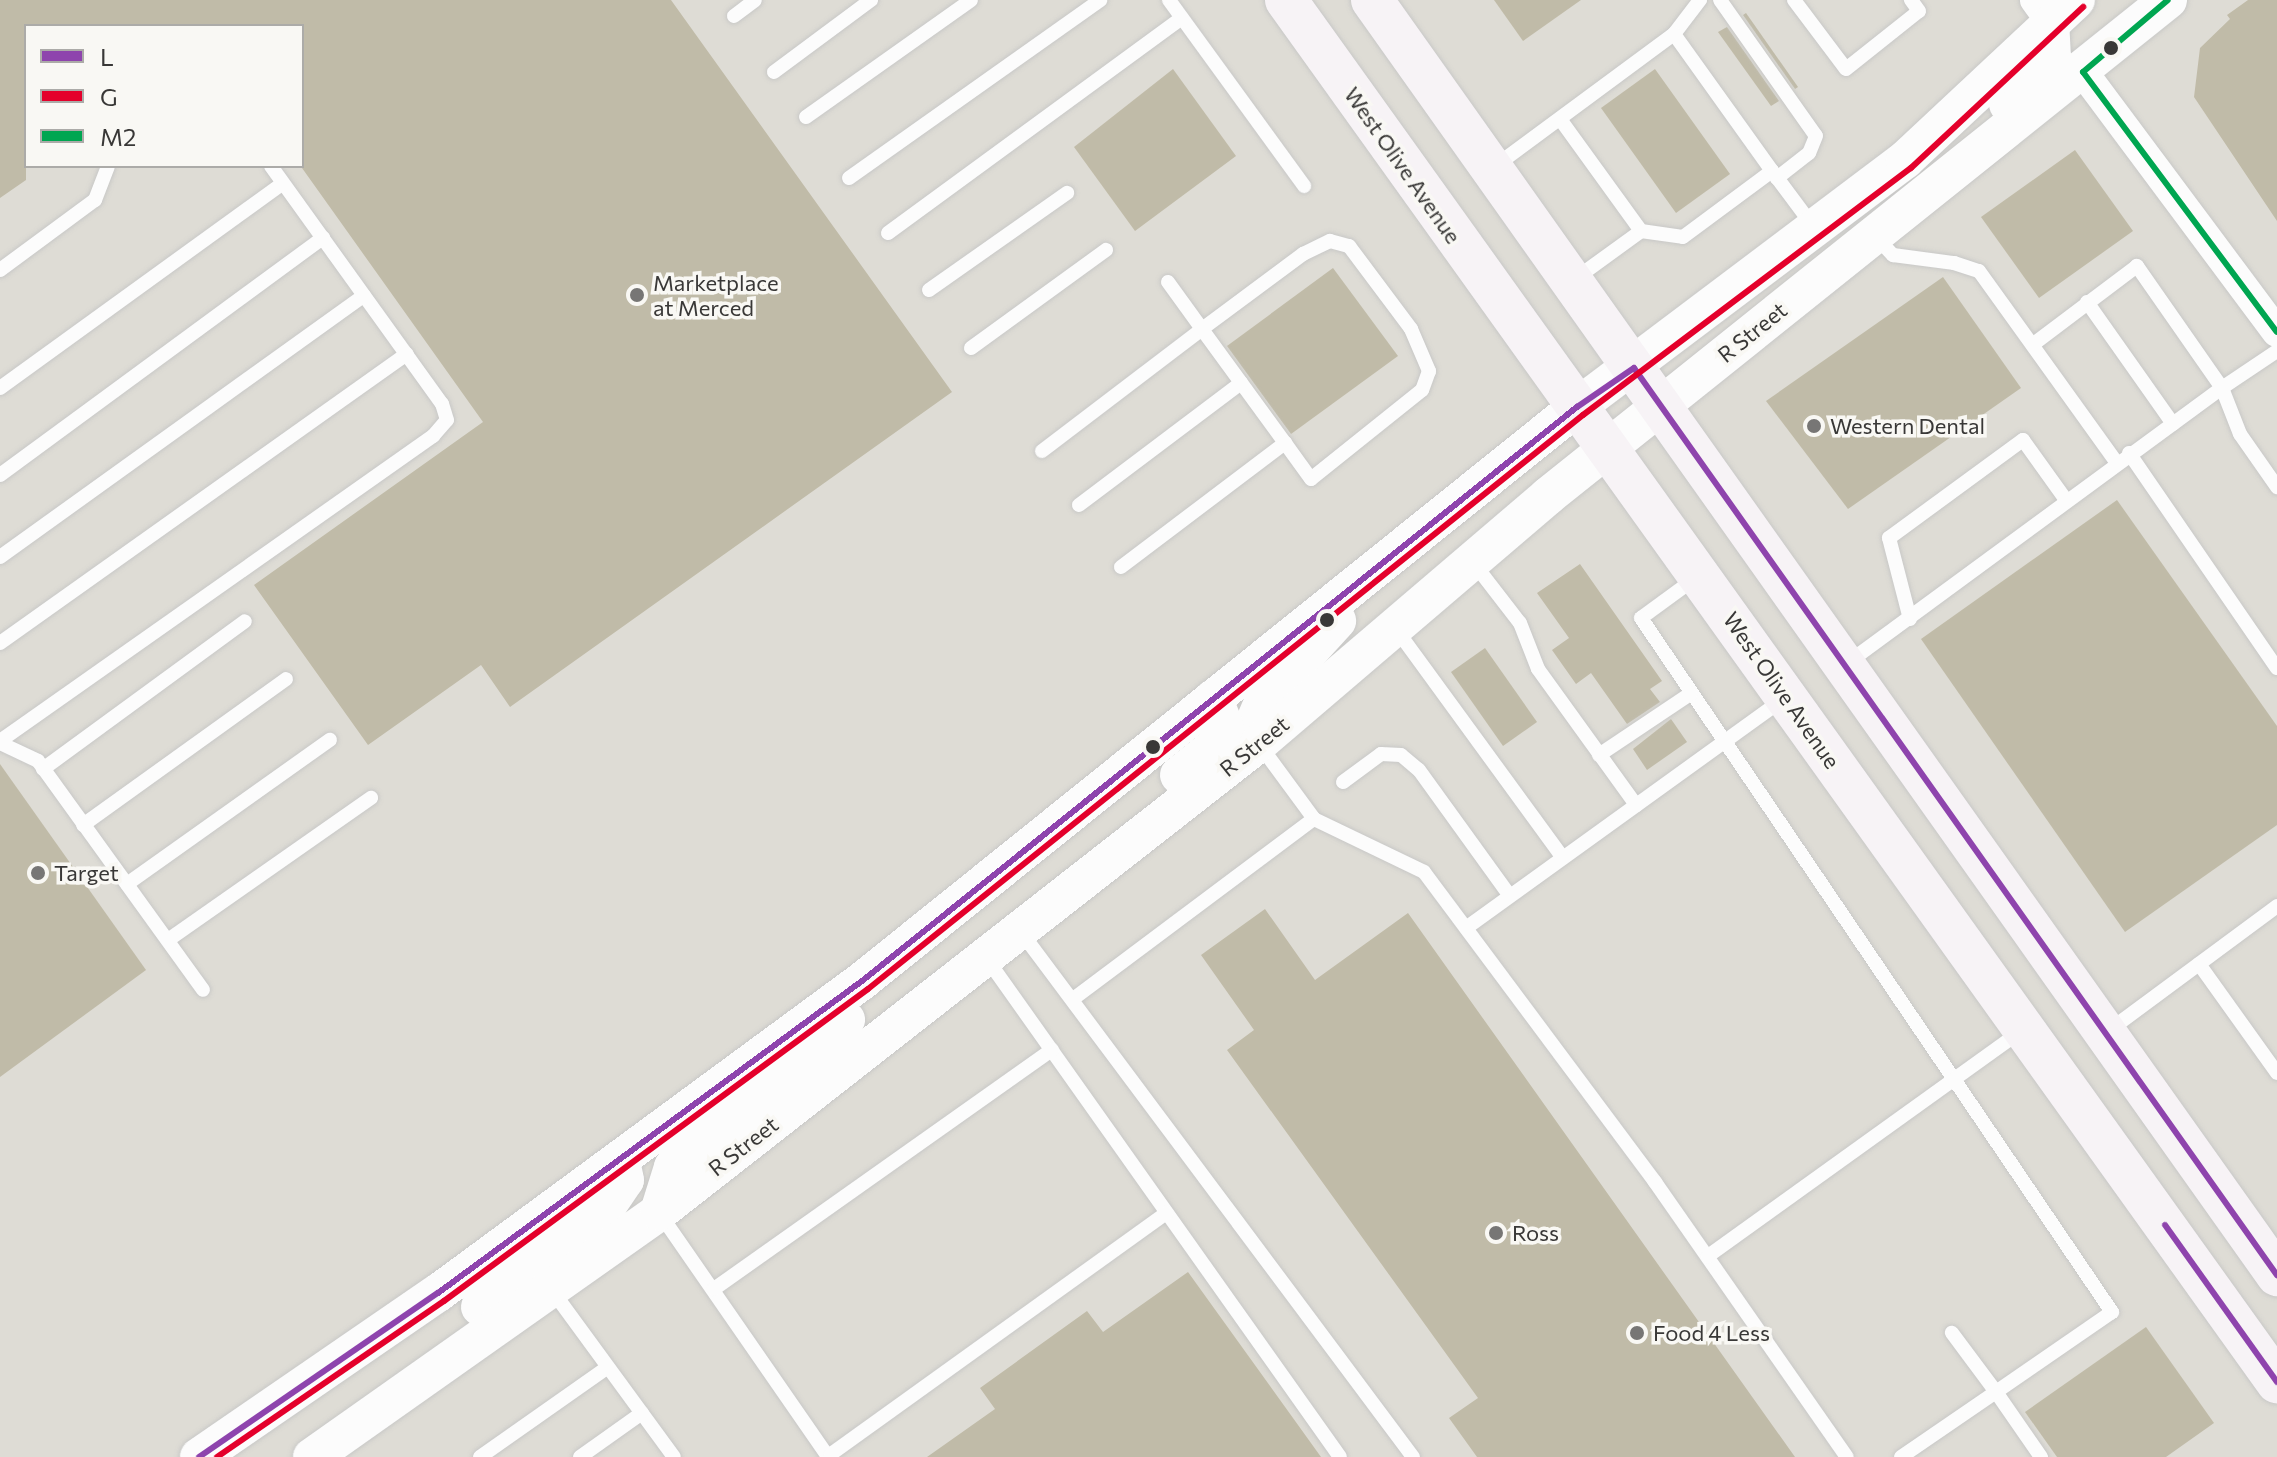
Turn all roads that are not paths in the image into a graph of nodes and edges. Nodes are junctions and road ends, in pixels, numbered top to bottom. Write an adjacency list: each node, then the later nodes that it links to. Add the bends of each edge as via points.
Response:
1 (755, 0): 15 (lane)
2 (871, 0): 18 (lane)
3 (971, 0): 20 (lane)
4 (1100, 0): 27 (lane)
5 (1169, 0): 16 (lane)
6 (1286, 0): 54 (main road, West Olive Avenue)
7 (1372, 0): 24 (main road)
8 (1700, 0): 17 (lane)
9 (1720, 0): 25 (lane, via 1816,136 1809,153)
10 (1794, 0): 11 (lane, via 1846,69 1919,11)
11 (1911, 0)
12 (2132, 0): 19 (street, via 2111,19)
13 (2168, 0): 19 (street, R Street)
14 (2054, 7): 26 (street, via 2052,58 1962,146); 31 (street, R Street, via 1905,160)
15 (734, 16)
16 (1182, 18): 29 (lane); 33 (lane)
17 (1674, 34): 21 (lane); 25 (lane)
18 (774, 72)
19 (2083, 72): 26 (street, R Street); 44 (street)
20 (806, 117)
21 (1560, 119): 24 (lane); 32 (lane)
22 (107, 168): 37 (lane, via 89,206)
23 (272, 168): 28 (lane)
24 (1491, 169): 38 (main road)
25 (1774, 174): 31 (lane); 32 (lane, via 1683,237)
26 (1946, 177): 34 (street, R Street)
27 (849, 178)
28 (283, 183): 35 (lane); 51 (lane)
29 (1304, 186)
30 (1067, 193): 40 (lane)
31 (1815, 229): 49 (street, R Street)
32 (1641, 231): 38 (lane)
33 (888, 233)
34 (1873, 234): 45 (lane, via 1893,255 1979,271); 53 (street, R Street)
35 (323, 238): 41 (lane); 61 (lane)
36 (1106, 250): 46 (lane)
37 (0, 270)
38 (1572, 281): 49 (main road)
39 (1168, 282): 43 (lane)
40 (929, 290)
41 (364, 295): 48 (lane); 65 (lane)
42 (2087, 302): 45 (lane); 52 (lane, via 2137,266); 55 (lane)
43 (1202, 329): 50 (lane); 56 (lane, via 1303,254 1330,241 1349,246 1411,329 1429,371 1422,390 1311,479); 58 (lane)
44 (2277, 332)
45 (2032, 345): 60 (lane)
46 (971, 348)
47 (2277, 351): 52 (lane)
48 (407, 354): 73 (lane); 81 (lane, via 447,412 442,428)
49 (1634, 368): 53 (main road); 54 (street, R Street)
50 (1241, 383): 56 (lane); 64 (lane)
51 (0, 388)
52 (2222, 388): 55 (lane); 62 (lane, via 2240,434)
53 (1660, 406): 57 (street, R Street); 74 (main road)
54 (1577, 407): 57 (main road, West Olive Avenue); 69 (street, R Street)
55 (2173, 424): 59 (lane)
56 (1285, 443): 67 (lane)
57 (1608, 448): 66 (street, R Street); 68 (main road, West Olive Avenue)
58 (1042, 451)
59 (2129, 453): 60 (lane); 75 (lane)
60 (2116, 462): 63 (lane)
61 (0, 475)
62 (2277, 487)
63 (2066, 500): 70 (lane); 70 (lane, via 2023,440 1889,538)
64 (1079, 505)
65 (0, 557)
66 (1472, 561): 72 (street, R Street); 84 (lane, via 1520,623 1538,669)
67 (1121, 567)
68 (1700, 574): 77 (lane, via 1641,618); 78 (main road, West Olive Avenue)
69 (1347, 592): 79 (street, R Street); 82 (street, via 1335,625 1263,702 1255,721)
70 (1910, 619): 74 (lane)
71 (245, 621): 85 (lane)
72 (1395, 628): 82 (street, R Street); 91 (lane)
73 (0, 643)
74 (1845, 665): 105 (main road)
75 (2277, 668)
76 (286, 679): 90 (lane)
77 (1690, 694): 83 (lane); 84 (lane)
78 (1787, 696): 83 (lane); 104 (main road, West Olive Avenue)
79 (1213, 698): 94 (street, via 1225,727 1214,747 1066,868); 101 (street, R Street)
80 (330, 740): 92 (lane)
81 (0, 742): 85 (lane)
82 (1259, 743): 89 (lane); 94 (street, R Street)
83 (1722, 743): 88 (lane); 108 (lane)
84 (1599, 755): 88 (lane)
85 (43, 769): 90 (lane)
86 (1343, 782): 93 (lane, via 1381,754 1401,755 1419,770)
87 (371, 798): 98 (lane)
88 (1636, 805): 91 (lane)
89 (1314, 819): 96 (lane, via 1424,872); 103 (lane)
90 (83, 825): 92 (lane)
91 (1563, 858): 93 (lane)
92 (127, 884): 98 (lane)
93 (1510, 896): 96 (lane)
94 (1049, 905): 97 (street, R Street)
95 (2277, 907): 100 (lane)
96 (1466, 928): 112 (lane)
97 (1018, 929): 99 (street, R Street); 103 (lane)
98 (168, 940): 102 (lane)
99 (984, 956): 106 (lane); 110 (street, R Street)
100 (2199, 964): 105 (lane); 107 (lane)
101 (862, 981): 109 (street, R Street); 110 (street, via 849,1016 829,1036 687,1149 673,1167)
102 (203, 990)
103 (1073, 999): 129 (lane)
104 (2024, 1030): 108 (lane); 118 (main road, West Olive Avenue)
105 (2106, 1034): 113 (main road)
106 (1052, 1050): 111 (lane); 115 (lane)
107 (2277, 1073)
108 (1955, 1083): 112 (lane); 119 (lane, via 2112,1312)
109 (621, 1161): 114 (street, via 625,1180); 123 (street, R Street)
110 (659, 1212): 114 (street, R Street); 115 (lane)
111 (1167, 1213): 122 (lane); 128 (lane)
112 (1708, 1256): 130 (lane)
113 (2277, 1275)
114 (543, 1277): 117 (lane); 124 (street, R Street, via 445,1363)
115 (714, 1289): 122 (lane)
116 (1952, 1333): 119 (lane)
117 (608, 1367): 120 (lane); 125 (lane)
118 (2277, 1382)
119 (1996, 1392): 121 (lane); 131 (lane)
120 (642, 1413): 126 (lane); 127 (lane)
121 (2034, 1455)
122 (830, 1456)
123 (199, 1457)
124 (312, 1457)
125 (480, 1457)
126 (580, 1457)
127 (674, 1457)
128 (1340, 1457)
129 (1413, 1457)
130 (1847, 1457)
131 (1901, 1457)

